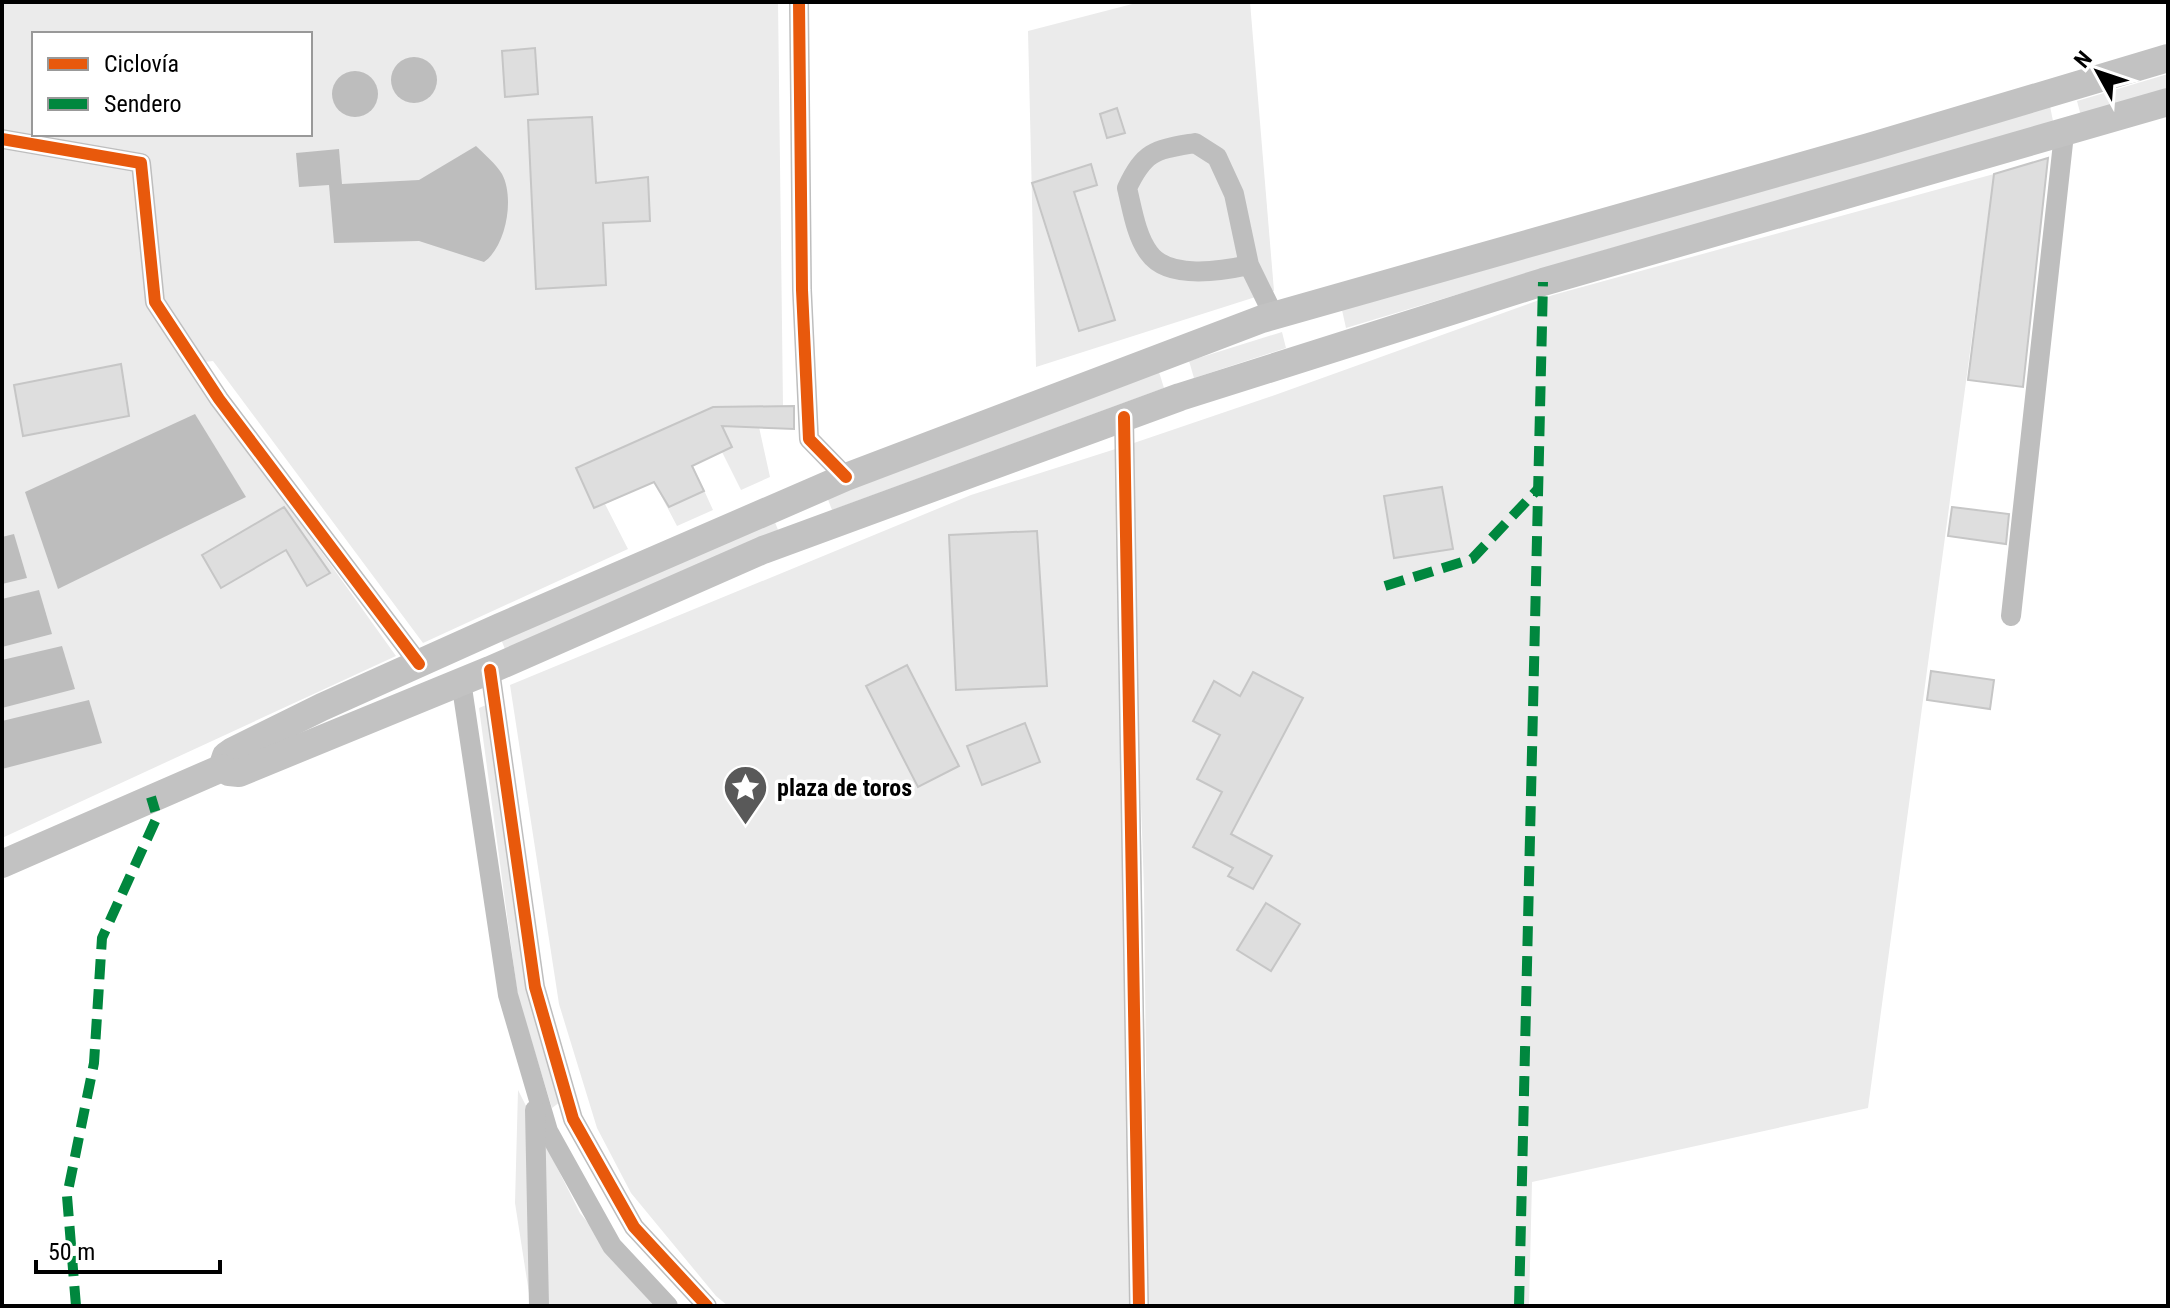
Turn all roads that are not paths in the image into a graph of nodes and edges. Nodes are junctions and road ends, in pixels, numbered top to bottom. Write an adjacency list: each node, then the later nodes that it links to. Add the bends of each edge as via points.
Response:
1 (799, 2): 9 (street, via 809,439)
2 (2168, 58): 7 (main road)
3 (2168, 102): 4 (main road)
4 (2064, 134): 8 (main road, via 1543,282); 10 (street)
5 (2, 139): 11 (street, via 141,163 155,302 219,399)
6 (1249, 265): 6 (street, via 1234,194 1217,157 1195,143 1159,149 1138,164 1127,188 1149,253 1163,265 1185,270 1216,272); 7 (street)
7 (1274, 316): 9 (main road)
8 (1124, 417): 12 (main road, via 763,550); 20 (street)
9 (846, 477): 11 (main road)
10 (2011, 616)
11 (419, 664): 14 (main road, via 233,751)
12 (490, 670): 13 (main road); 19 (street, via 535,987 573,1119 634,1227)
13 (461, 681): 14 (main road, via 239,773); 16 (street, via 508,995)
14 (222, 768): 15 (main road)
15 (2, 864)
16 (536, 1089): 17 (street); 18 (street, via 548,1131 612,1246)
17 (539, 1306)
18 (668, 1306)
19 (707, 1306)
20 (1139, 1306)

